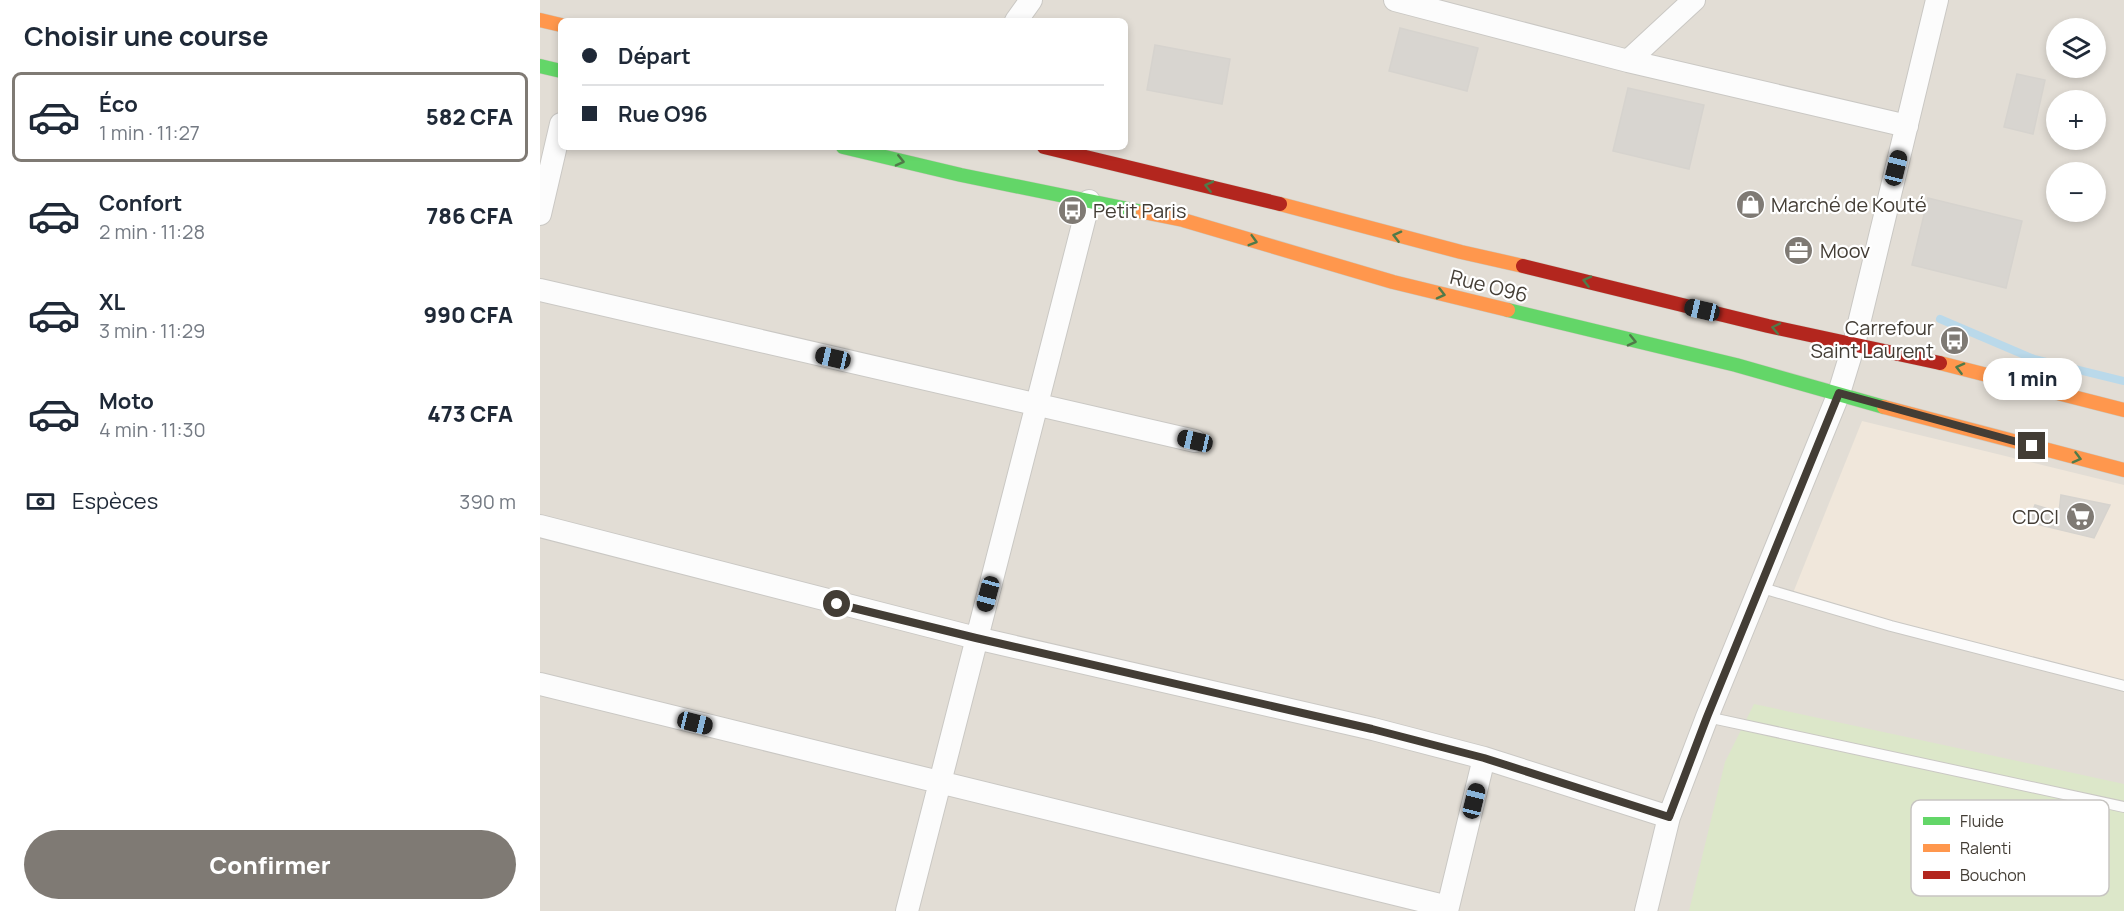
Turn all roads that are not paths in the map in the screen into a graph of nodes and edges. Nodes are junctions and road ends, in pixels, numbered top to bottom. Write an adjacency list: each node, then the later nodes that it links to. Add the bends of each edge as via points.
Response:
1 (1031, 0): 5 (street)
2 (1395, 0): 8 (street)
3 (1694, 0): 8 (street)
4 (1937, 0): 11 (street)
5 (1018, 18)
6 (540, 20): 7 (main road)
7 (558, 24)
8 (1628, 61): 11 (street)
9 (540, 66): 10 (main road)
10 (558, 70)
11 (1907, 126): 19 (street)
12 (558, 137): 17 (street)
13 (856, 150): 16 (main road, Rue O96, one-way to 16)
14 (1070, 150): 15 (main road, Rue O96)
15 (1096, 153): 19 (main road, Rue O96, one-way to 15, via 1461,252)
16 (1089, 201): 20 (main road, Rue O96, one-way to 20, via 1183,220 1393,282); 21 (street)
17 (540, 214)
18 (540, 290): 21 (street)
19 (1854, 344): 20 (street); 22 (main road, Rue O96, one-way to 19)
20 (1839, 393): 24 (main road, Rue O96, one-way to 24); 26 (street)
21 (1036, 405): 23 (street); 27 (street)
22 (2124, 410)
23 (1195, 441)
24 (2124, 471)
25 (540, 526): 27 (street)
26 (1759, 587): 29 (lane, via 1902,629); 30 (street)
27 (976, 638): 31 (street); 32 (street)
28 (540, 684): 32 (street)
29 (2124, 686)
30 (1707, 717): 33 (lane); 36 (street)
31 (1484, 758): 36 (street); 37 (street)
32 (939, 783): 37 (street); 38 (street)
33 (2092, 800)
34 (2109, 804): 35 (lane)
35 (2124, 807)
36 (1669, 817): 39 (street)
37 (1448, 909)
38 (907, 911)
39 (1646, 911)

